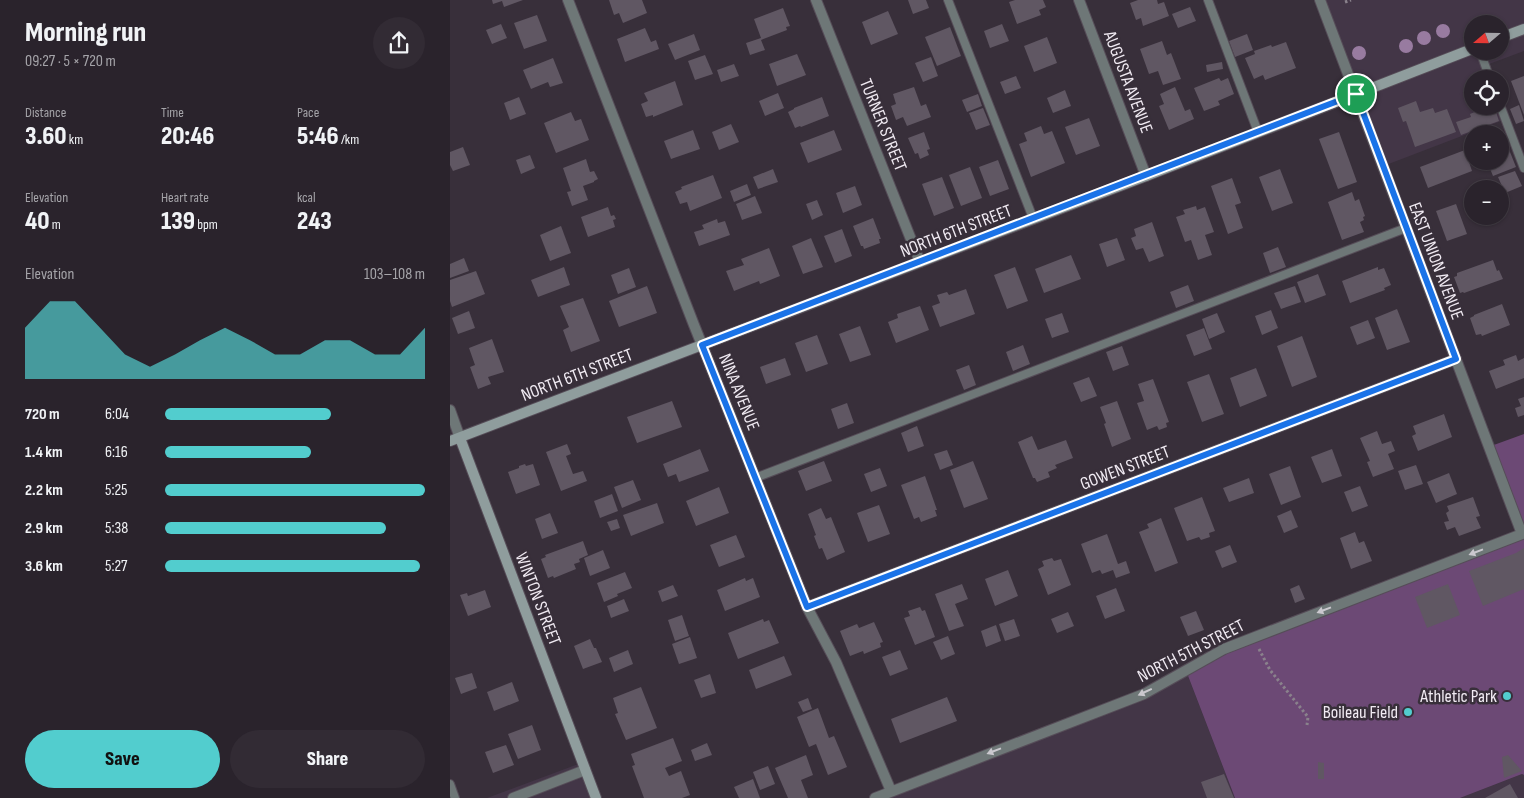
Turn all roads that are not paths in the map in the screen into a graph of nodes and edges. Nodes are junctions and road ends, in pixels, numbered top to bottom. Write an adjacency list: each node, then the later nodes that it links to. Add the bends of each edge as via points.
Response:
1 (568, 0): 18 (street, NINA AVENUE)
2 (816, 0): 17 (street, TURNER STREET)
3 (948, 0): 15 (lane)
4 (1079, 0): 14 (street, AUGUSTA AVENUE)
5 (1208, 0): 12 (lane)
6 (1320, 0): 10 (street, EAST UNION AVENUE)
7 (1524, 29): 8 (main road)
8 (1509, 35)
9 (1464, 53): 10 (main road, NORTH 6TH STREET)
10 (1356, 94): 12 (main road, NORTH 6TH STREET); 16 (street, EAST UNION AVENUE)
11 (1504, 115): 13 (lane)
12 (1258, 132): 14 (main road, NORTH 6TH STREET)
13 (1524, 168)
14 (1146, 176): 15 (main road, NORTH 6TH STREET)
15 (1033, 218): 17 (main road, NORTH 6TH STREET)
16 (1406, 228): 19 (street, EAST UNION AVENUE); 22 (lane)
17 (920, 262): 18 (main road, NORTH 6TH STREET)
18 (702, 345): 21 (main road, NORTH 6TH STREET); 22 (street, NINA AVENUE)
19 (1456, 359): 23 (street, EAST UNION AVENUE); 24 (street, GOWEN STREET)
20 (450, 410): 21 (street, WINTON STREET)
21 (455, 440): 25 (main road, WINTON STREET)
22 (755, 478): 24 (street, NINA AVENUE)
23 (1522, 534): 27 (street, NORTH 5TH STREET, one-way to 27, via 1224,649 1144,694)
24 (807, 607): 27 (street, NINA AVENUE, via 836,662)
25 (585, 770): 29 (street); 30 (main road, WINTON STREET)
26 (450, 784): 28 (lane)
27 (891, 791): 31 (street, NORTH 5TH STREET)
28 (455, 798)
29 (513, 798)
30 (596, 798)
31 (875, 798)

